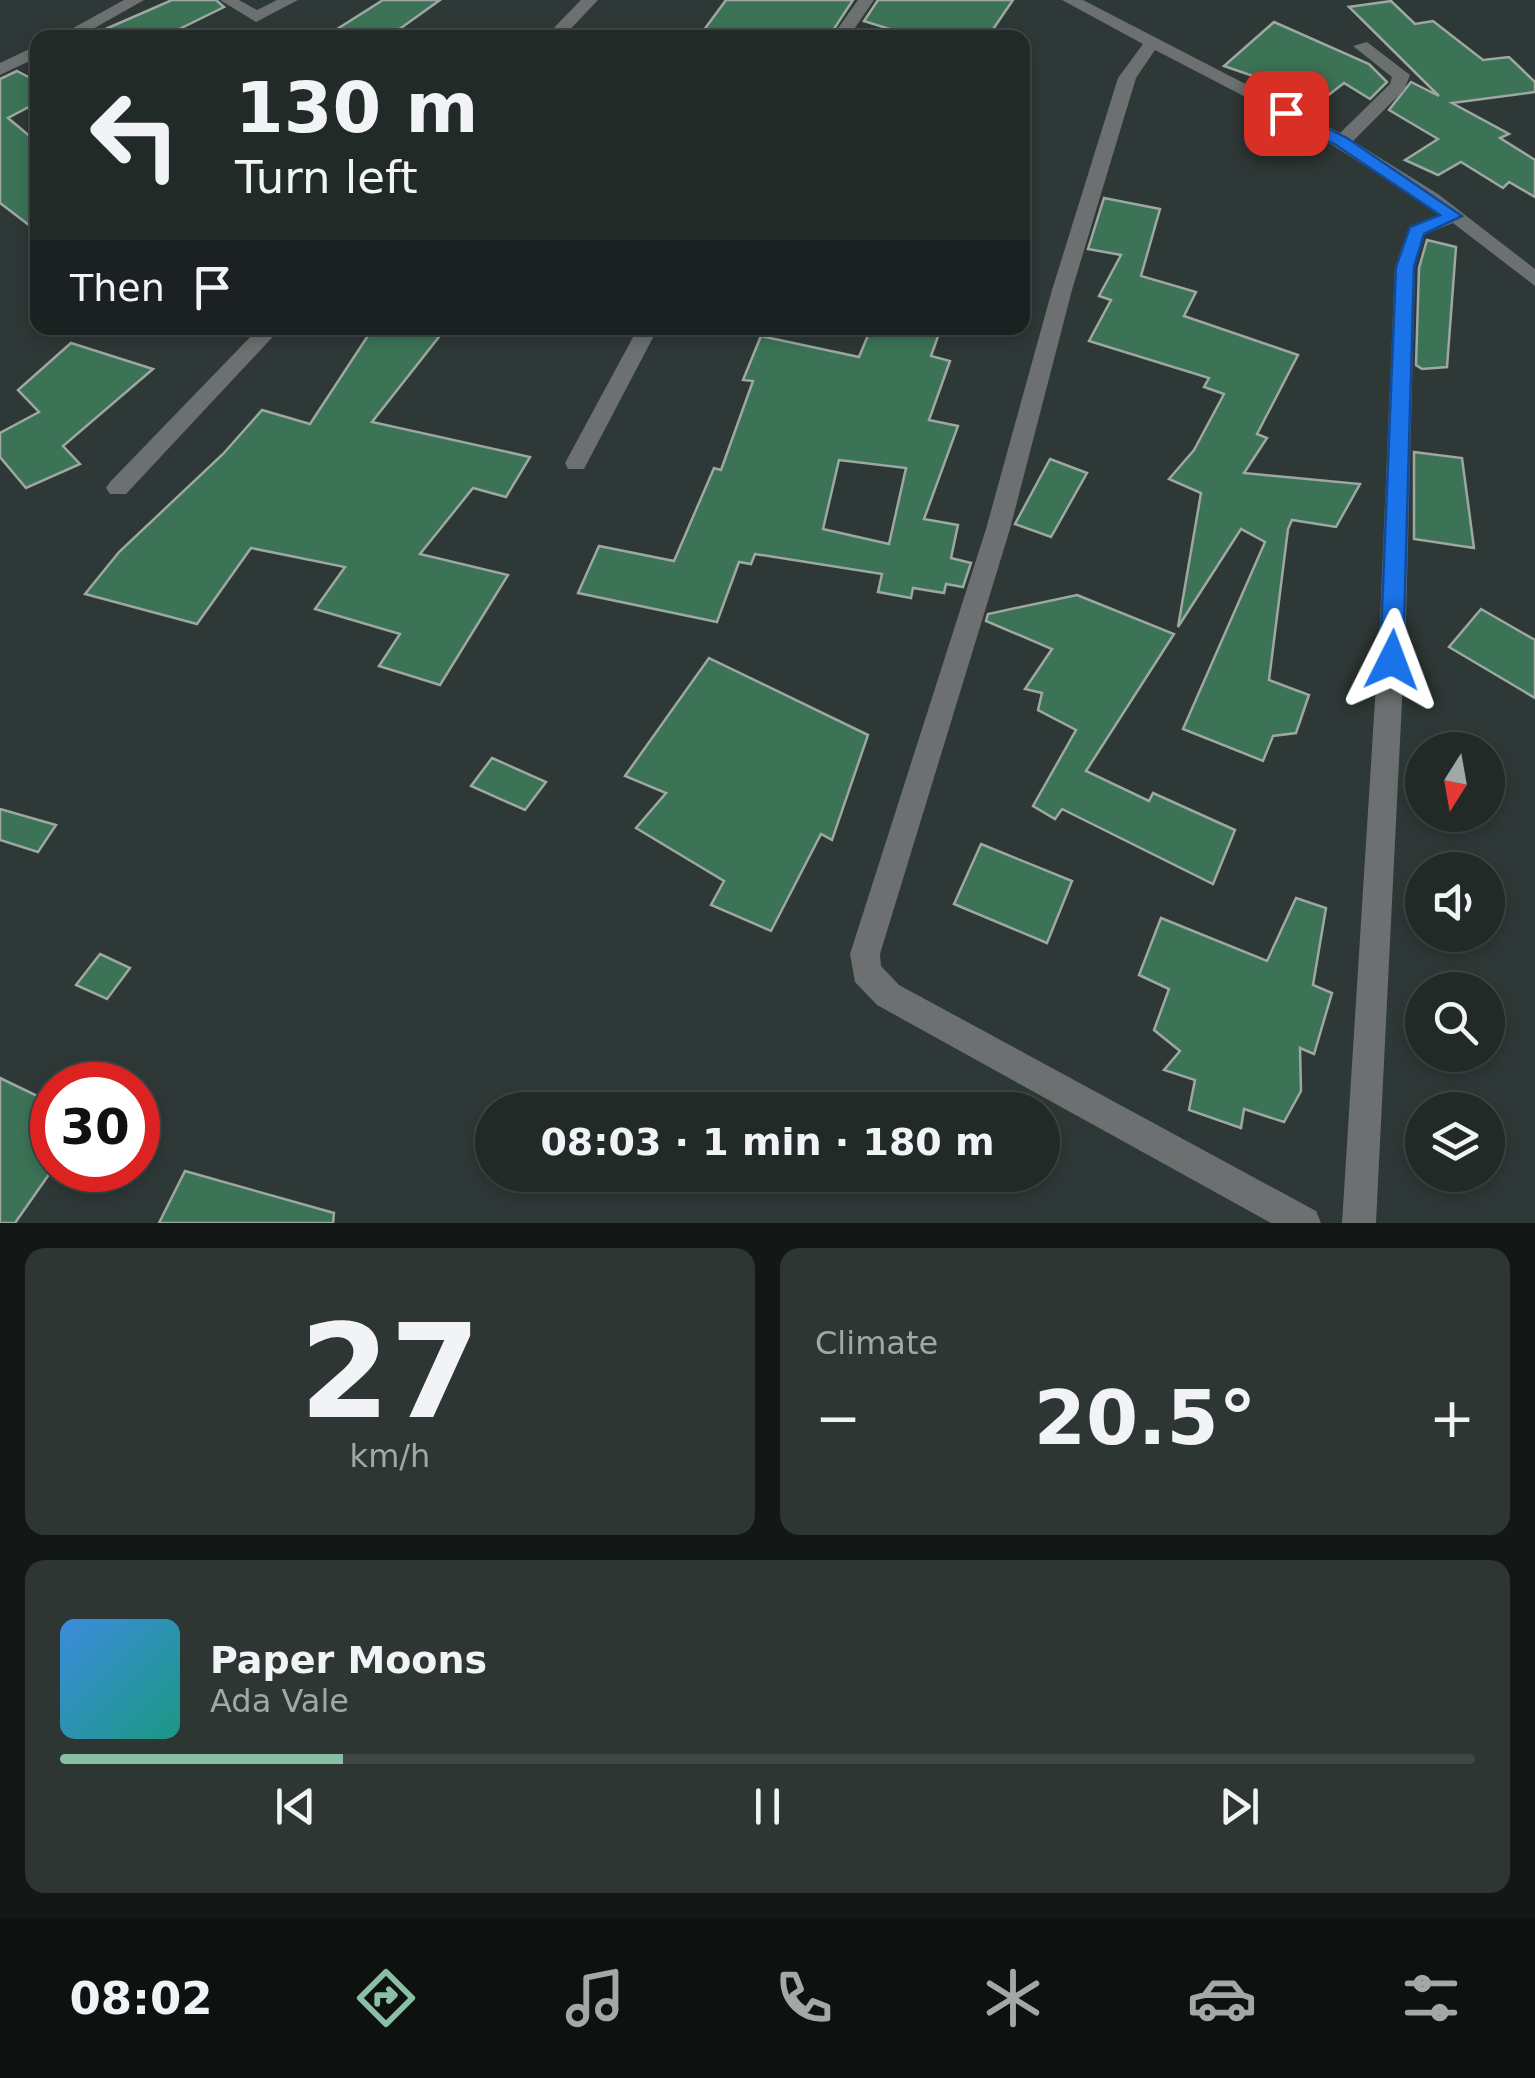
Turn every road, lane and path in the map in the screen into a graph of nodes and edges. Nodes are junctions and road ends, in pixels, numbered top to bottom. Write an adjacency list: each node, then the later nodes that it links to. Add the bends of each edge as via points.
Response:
1 (136, 0): 7 (street)
2 (228, 0): 3 (street, via 256,17)
3 (290, 0)
4 (590, 0): 8 (street)
5 (866, 0): 9 (street)
6 (1070, 0): 10 (street)
7 (78, 30)
8 (560, 30)
9 (845, 30)
10 (1152, 43): 14 (street); 21 (street, via 1128,78 1073,254 998,529 864,954 866,972 888,996)
11 (1362, 46): 14 (street, via 1401,75 1398,86)
12 (30, 54): 13 (street)
13 (0, 70)
14 (1342, 142): 15 (street)
15 (1453, 216): 16 (street, via 1488,236); 22 (street, via 1416,231 1405,267 1394,621)
16 (1535, 280)
17 (264, 335): 20 (street)
18 (644, 335): 19 (street)
19 (576, 462)
20 (118, 488)
21 (1304, 1223)
22 (1360, 1223)

